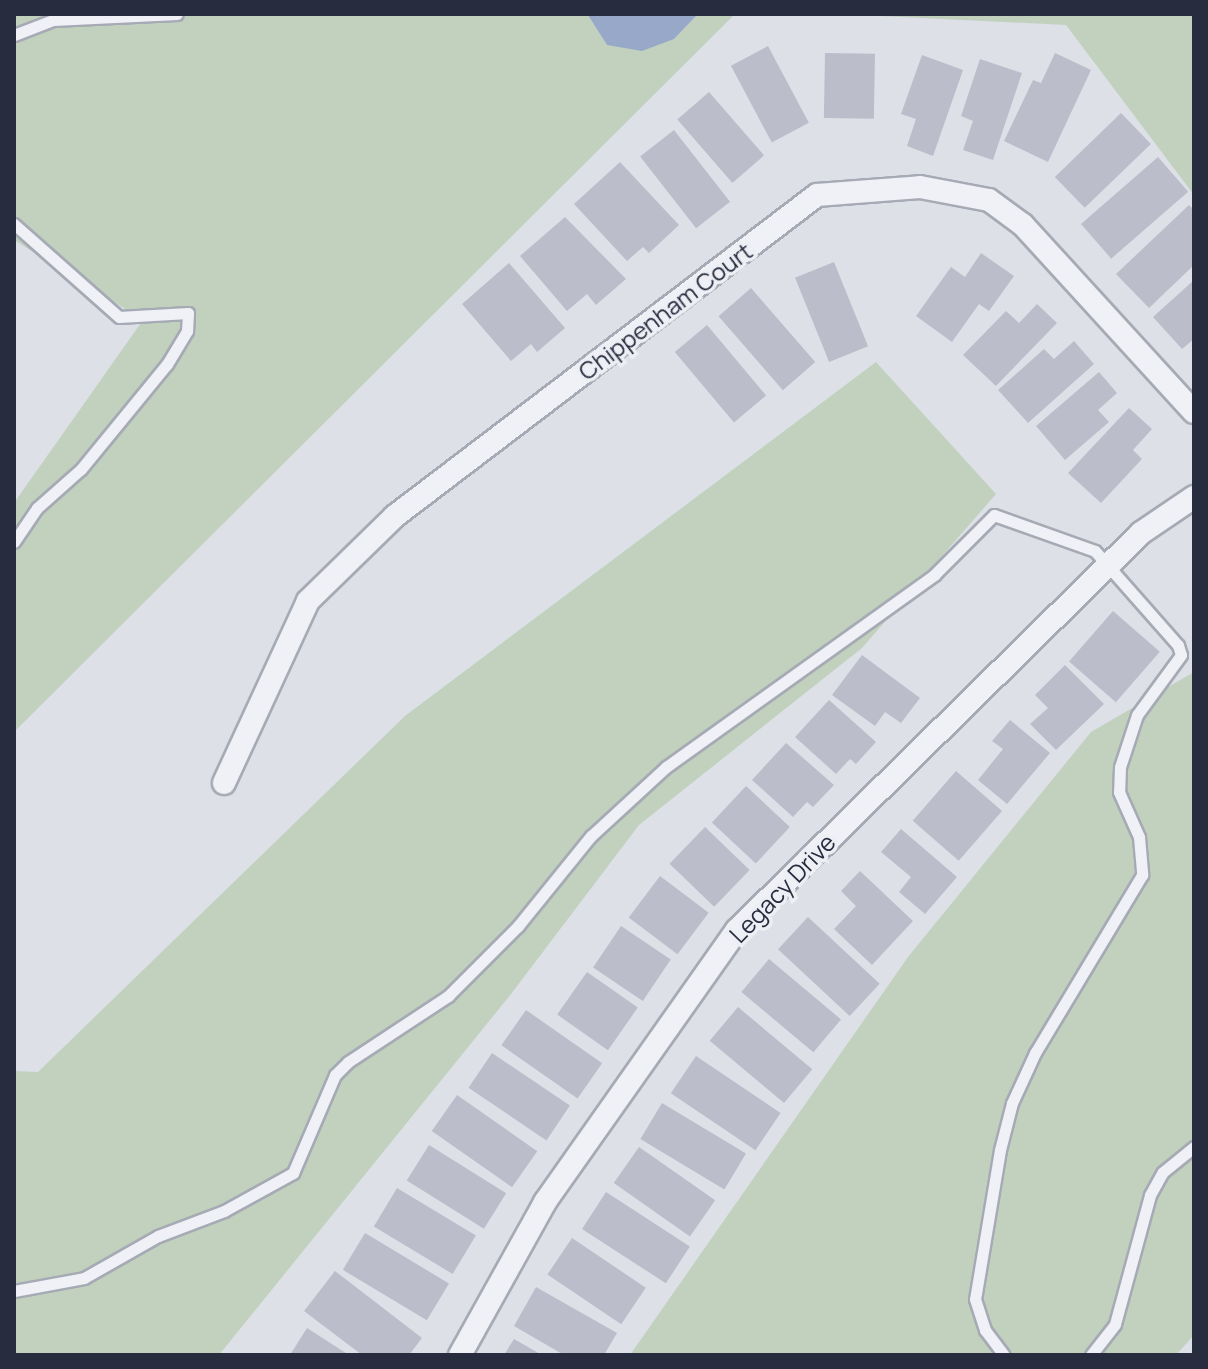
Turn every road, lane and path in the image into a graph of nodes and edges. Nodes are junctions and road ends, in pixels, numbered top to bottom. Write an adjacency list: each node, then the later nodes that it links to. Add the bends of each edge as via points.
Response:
1 (177, 14): 2 (lane, via 53,20)
2 (14, 35)
3 (14, 224): 6 (lane, via 119,317 188,313 187,331 167,364 81,469 37,508)
4 (1194, 412): 8 (street, Chippenham Court, via 1023,225 989,200 920,187 817,195 395,516 308,601)
5 (1194, 497): 7 (street, Legacy Drive, via 1141,533)
6 (14, 542)
7 (1109, 564): 10 (lane, via 1070,539 994,515 934,575 666,767 591,836 518,926 448,996 348,1062 335,1075 293,1173 224,1211 158,1236 84,1278); 11 (street, Legacy Drive, via 737,930 545,1202); 12 (lane, via 1181,655 1137,715 1120,767 1119,792 1139,837 1142,875 1035,1053 1012,1103 1000,1150 975,1299 985,1330)
8 (224, 783)
9 (1194, 1147): 13 (lane, via 1163,1172 1150,1195 1115,1324)
10 (14, 1291)
11 (460, 1355)
12 (1004, 1355)
13 (1091, 1355)

